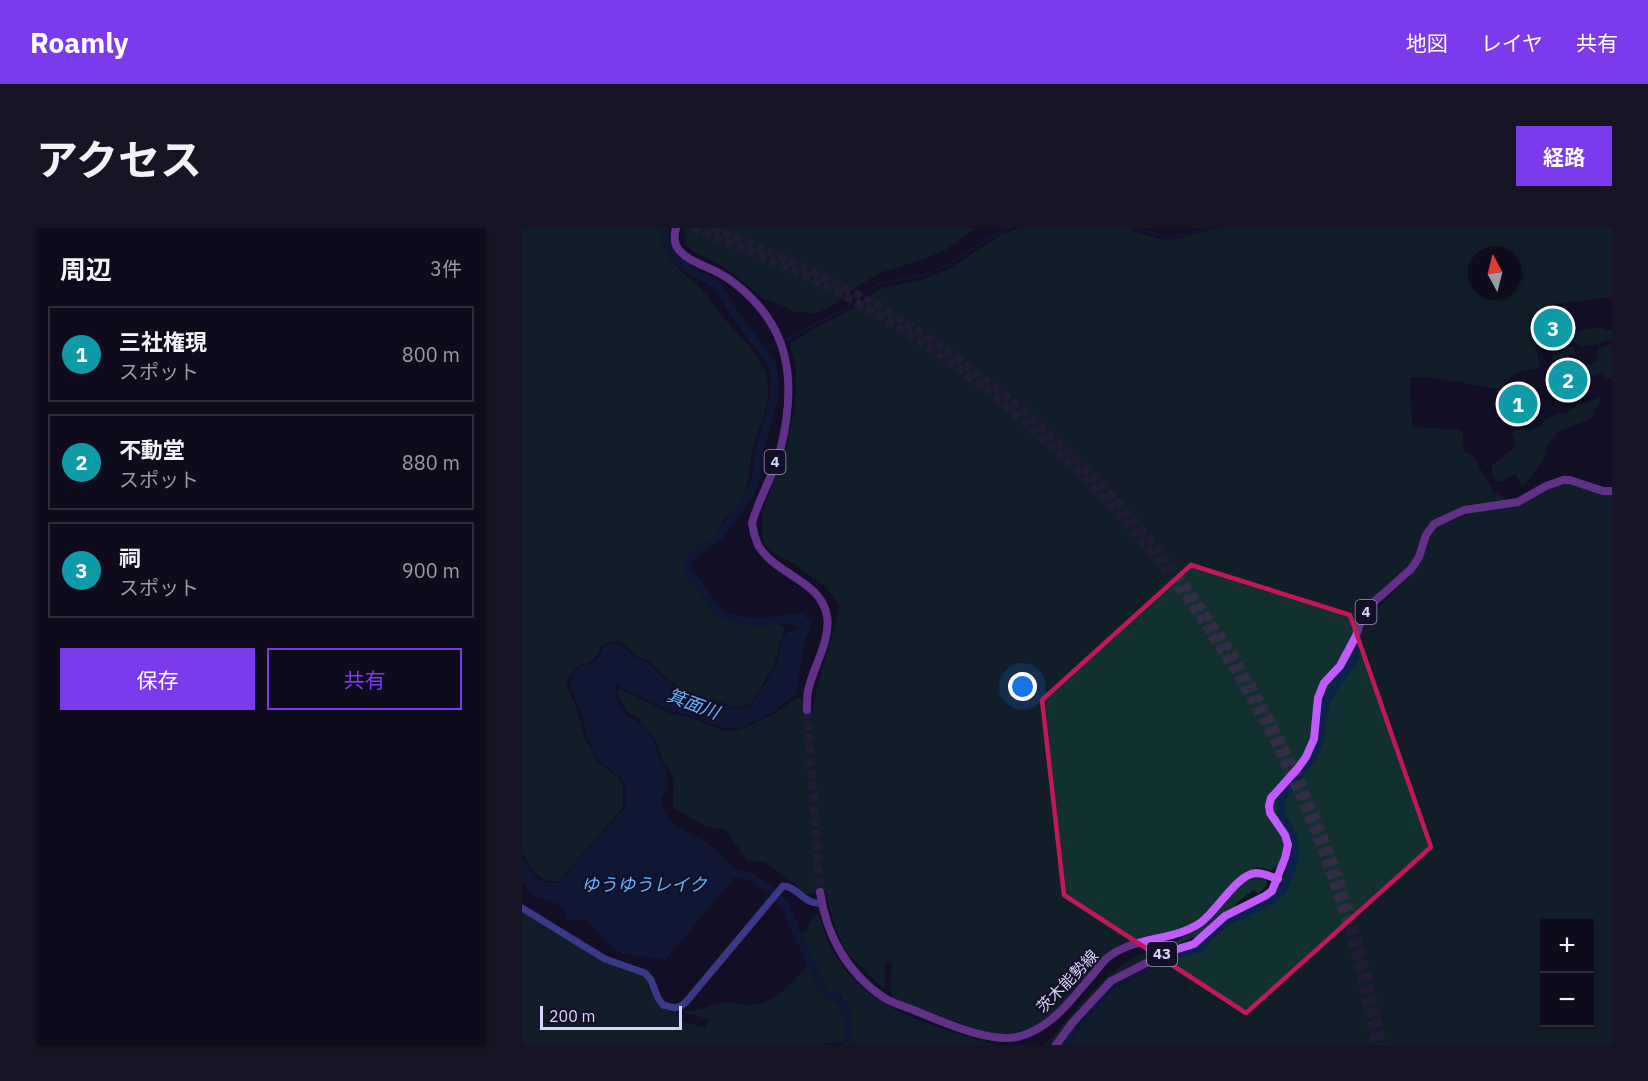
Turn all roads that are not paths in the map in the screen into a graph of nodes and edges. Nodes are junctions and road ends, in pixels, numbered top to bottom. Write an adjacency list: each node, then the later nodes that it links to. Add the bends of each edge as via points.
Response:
1 (676, 228): 3 (main road, 4, via 679,249 754,300 775,329 784,350 788,400 779,451 752,523 759,547 819,596 825,606 828,632 808,691)
2 (1612, 491): 4 (main road, 4, via 1563,480 1518,502 1464,510 1430,528 1411,568 1363,616 1340,666 1324,683 1315,712 1314,739 1306,757 1271,798 1270,813 1288,845)
3 (807, 710)
4 (1278, 879): 6 (main road, 茨木能勢線, via 1260,873 1246,876 1198,925 1136,943 1107,958 1058,1015 1035,1031 1016,1037 980,1035 884,998 845,960 831,935); 8 (main road, 43, via 1271,892 1225,916 1194,944 1168,952 1111,981)
5 (820, 892): 6 (main road, 茨木能勢線)
6 (822, 904): 7 (street, via 783,886 677,1008 661,1003 645,973 609,961)
7 (522, 908)
8 (1056, 1045)

